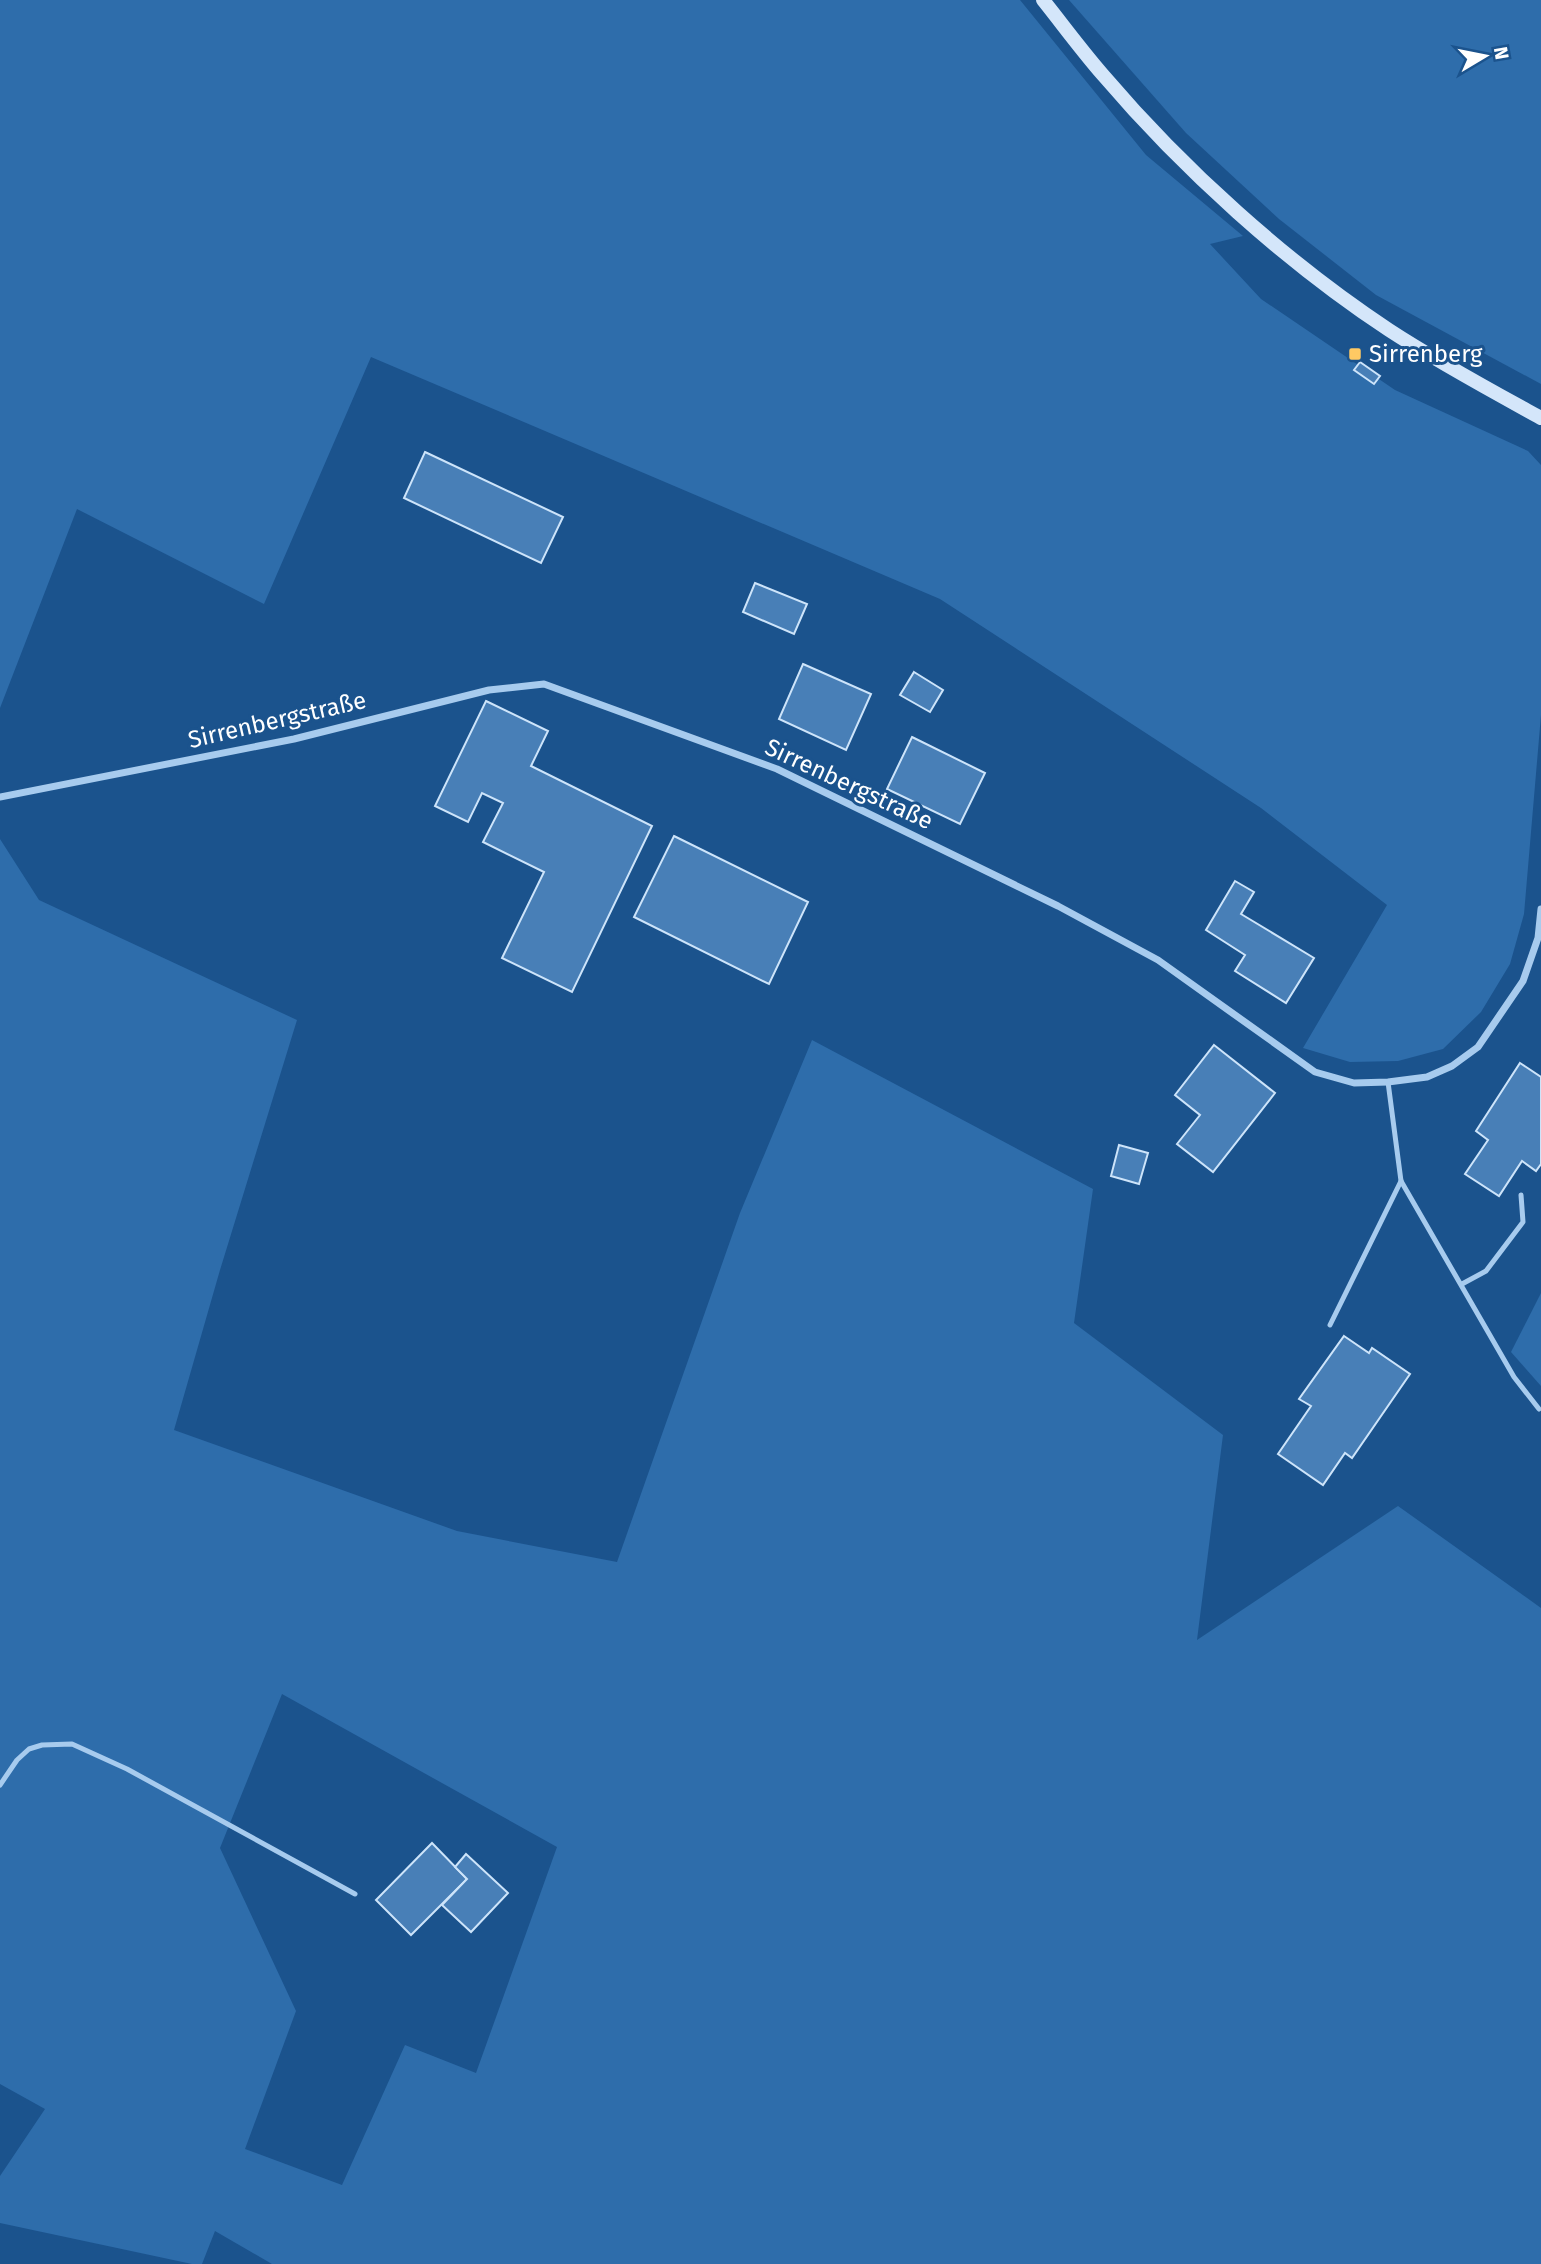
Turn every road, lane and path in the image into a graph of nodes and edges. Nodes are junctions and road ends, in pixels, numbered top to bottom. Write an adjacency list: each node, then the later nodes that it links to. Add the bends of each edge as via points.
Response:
1 (1044, 0): 2 (street, via 1103,75 1250,223 1389,330)
2 (1541, 418)
3 (0, 797): 5 (street, Sirrenbergstraße, via 294,739 489,690 544,684 777,769 1158,960 1315,1072 1354,1083)
4 (1541, 909): 5 (street, Sirrenbergstraße, via 1538,938 1523,981 1478,1047 1427,1077)
5 (1388, 1082): 6 (lane)
6 (1401, 1181): 8 (lane); 9 (lane)
7 (1521, 1195): 8 (lane, via 1523,1222 1486,1271)
8 (1462, 1284): 10 (lane, via 1514,1377)
9 (1330, 1325)
10 (1539, 1409)
11 (0, 1785): 12 (lane, via 29,1749 72,1745 127,1769)
12 (355, 1894)

